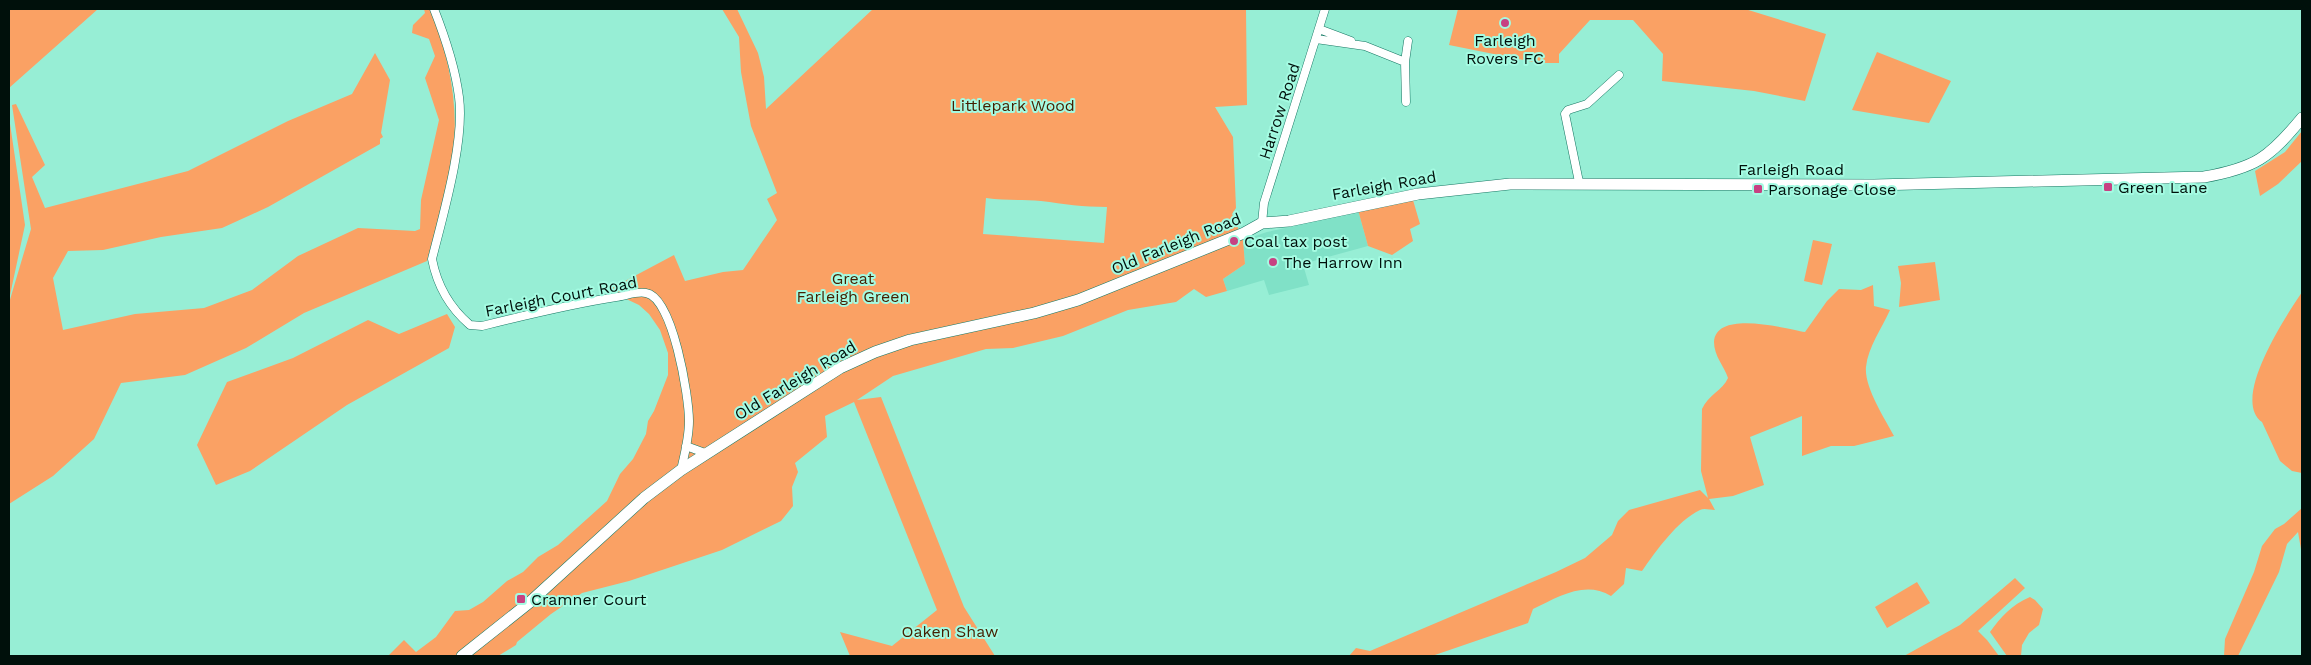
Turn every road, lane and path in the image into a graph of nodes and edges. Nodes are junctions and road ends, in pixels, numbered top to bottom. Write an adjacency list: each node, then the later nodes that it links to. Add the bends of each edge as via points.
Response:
1 (434, 9): 13 (street, Farleigh Court Road, via 447,41 459,98 458,139 432,259 446,297 470,325 482,326 638,292 656,298 677,347 688,400)
2 (1325, 9): 3 (street, Harrow Road)
3 (1319, 29): 4 (street, Harrow Road); 6 (street)
4 (1316, 39): 6 (street); 12 (street, Harrow Road, via 1264,203)
5 (1408, 41): 7 (street)
6 (1365, 46): 7 (street)
7 (1405, 62): 9 (street)
8 (1619, 75): 11 (street, via 1588,104 1565,114)
9 (1406, 102)
10 (2302, 118): 11 (street, Farleigh Road, via 2258,161 2237,171 2204,177 1874,185)
11 (1578, 182): 12 (street, Farleigh Road, via 1457,189 1289,221)
12 (1262, 223): 14 (street, Old Farleigh Road, via 1078,300 910,340 875,352 840,368)
13 (686, 446): 14 (street); 15 (street, Farleigh Court Road)
14 (705, 454): 15 (street, Old Farleigh Road)
15 (681, 470): 16 (street, Old Farleigh Road, via 644,498 530,602)
16 (462, 656)

